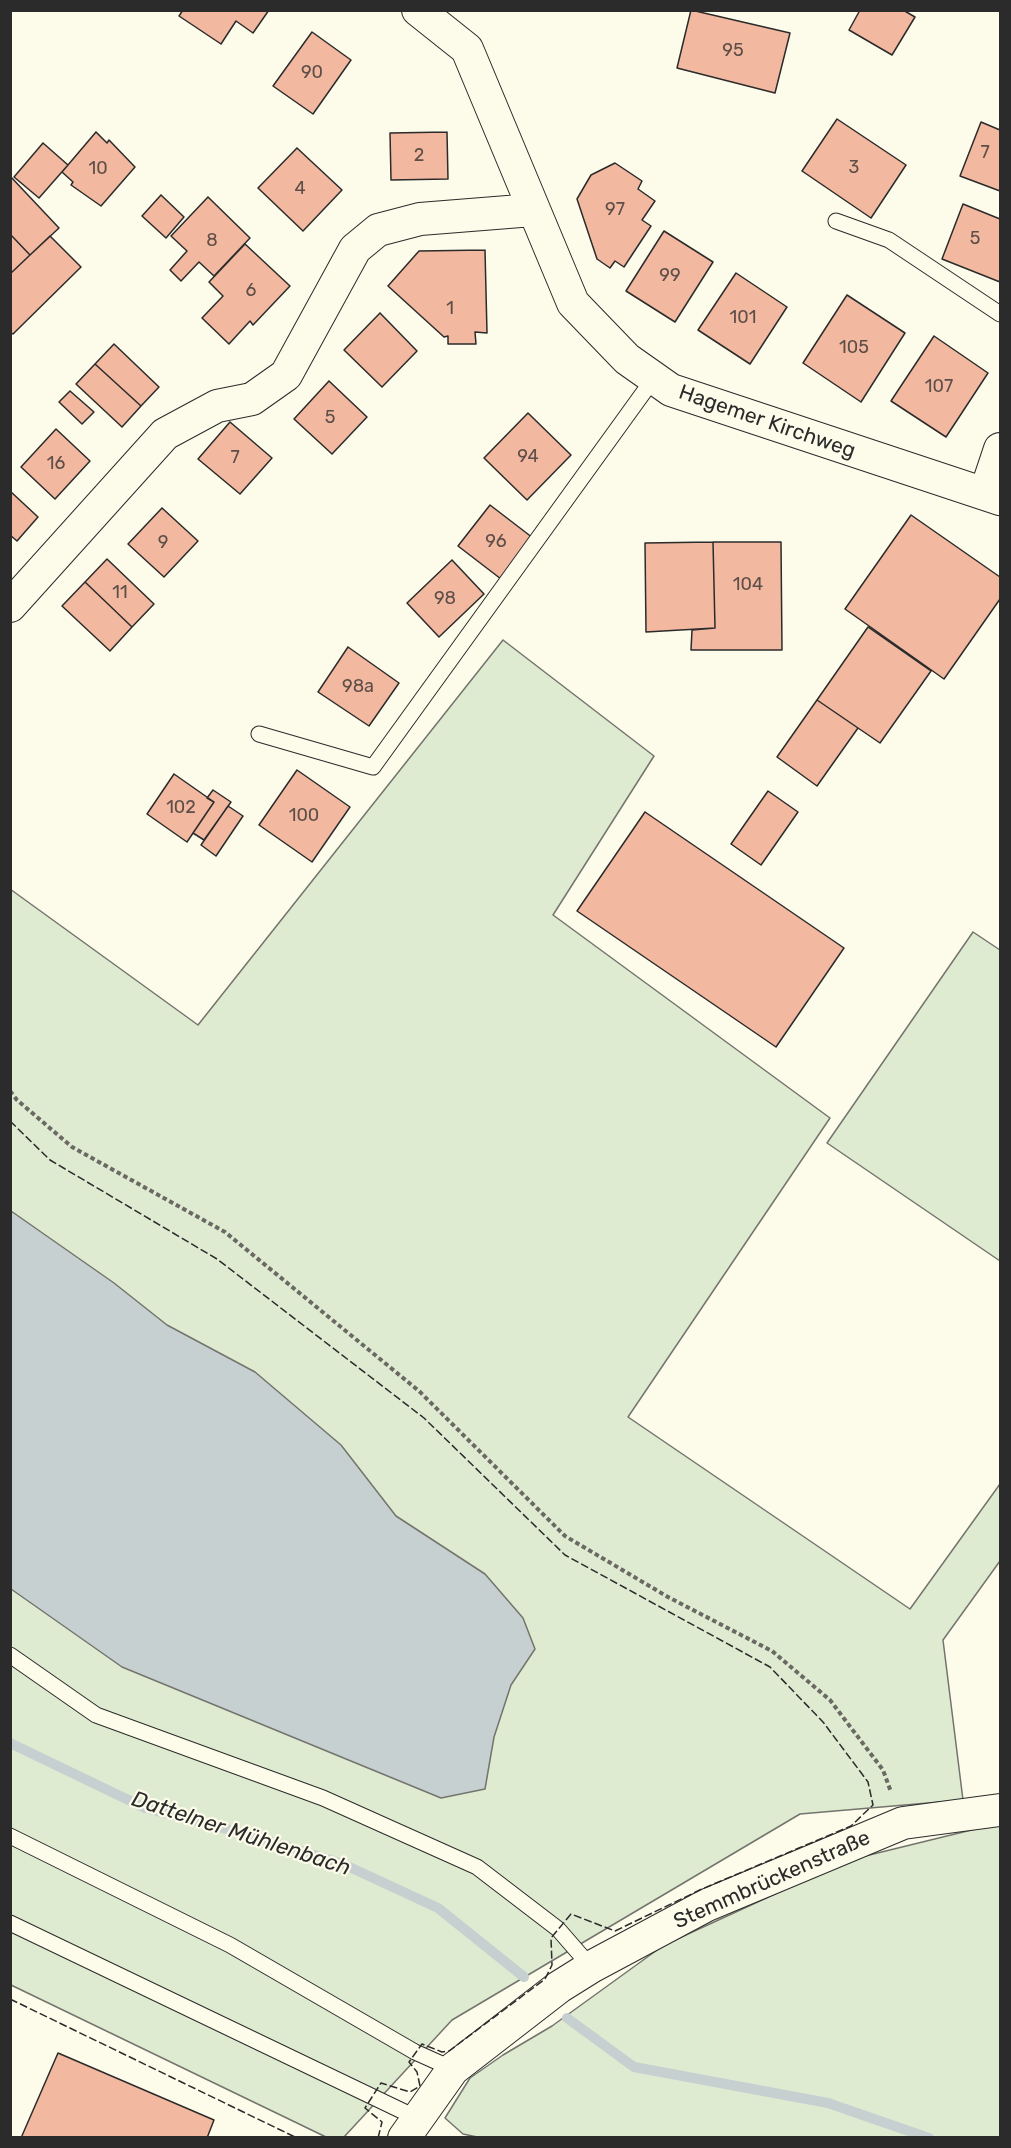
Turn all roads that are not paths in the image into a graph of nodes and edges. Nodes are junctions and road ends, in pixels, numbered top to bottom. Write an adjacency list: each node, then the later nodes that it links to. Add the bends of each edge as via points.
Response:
1 (418, 10): 2 (street, Hagemer Kirchweg, via 467,49)
2 (533, 210): 5 (street, Hagemer Kirchweg, via 573,303 627,359); 8 (street, via 420,219 378,230 355,249 286,375 252,399 217,406 165,434)
3 (836, 221): 4 (lane, via 889,240)
4 (1000, 314)
5 (654, 378): 7 (street, Hagemer Kirchweg, via 671,390 728,411); 9 (lane, via 373,767)
6 (1000, 448): 7 (street)
7 (993, 496)
8 (10, 606)
9 (259, 734)
10 (10, 1655): 14 (lane, via 96,1714 323,1798 477,1867 558,1929)
11 (1000, 1810): 14 (street, Stemmbrückenstraße, via 903,1823 707,1905)
12 (10, 1836): 15 (lane, via 230,1945 415,2052)
13 (10, 1923): 16 (lane)
14 (591, 1967): 15 (street, Stemmbrückenstraße)
15 (453, 2069): 16 (street, Stemmbrückenstraße)
16 (411, 2128)

